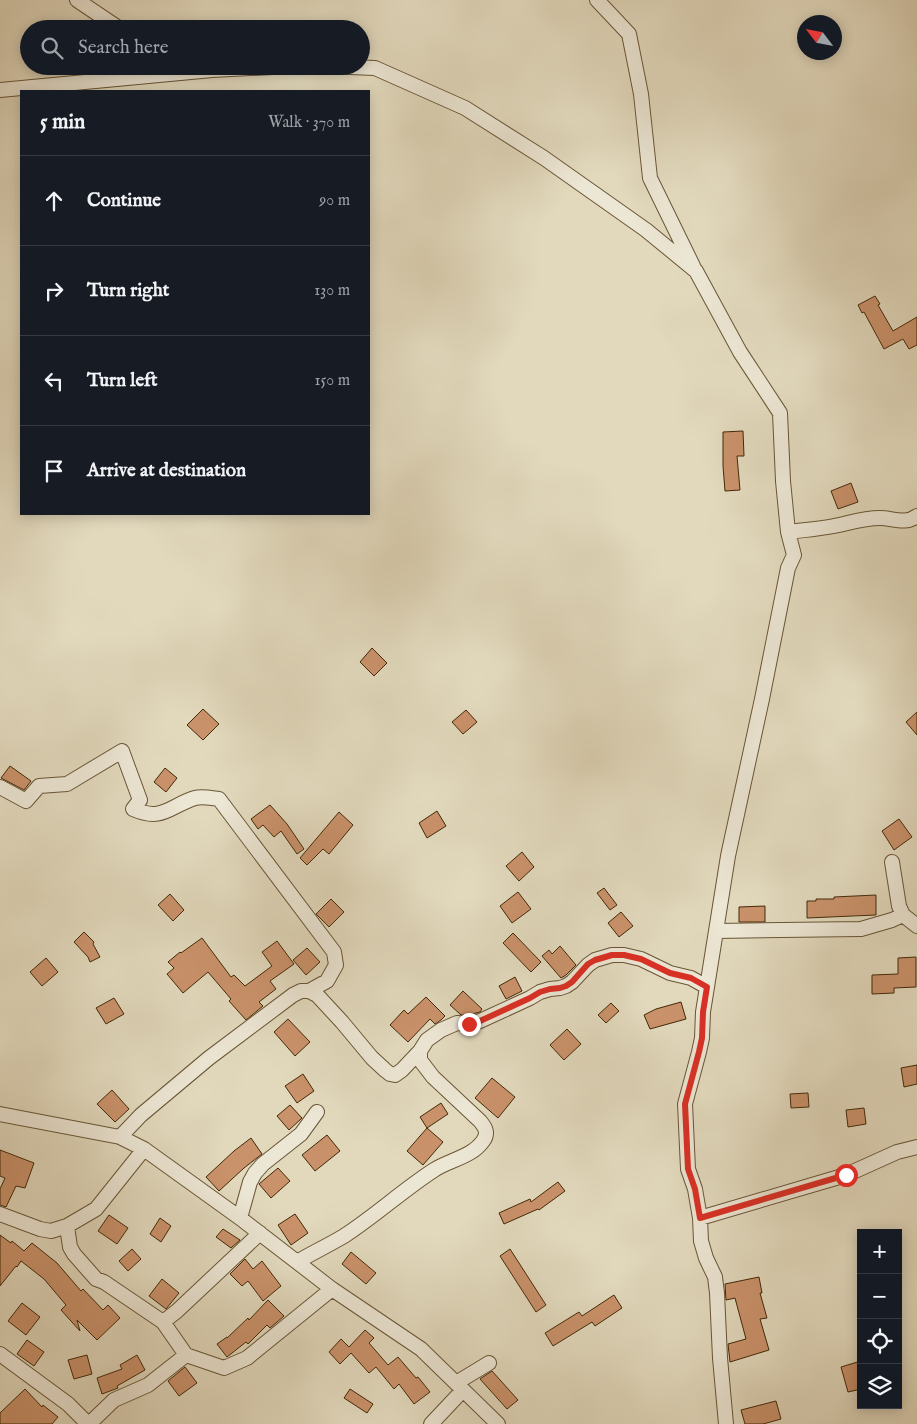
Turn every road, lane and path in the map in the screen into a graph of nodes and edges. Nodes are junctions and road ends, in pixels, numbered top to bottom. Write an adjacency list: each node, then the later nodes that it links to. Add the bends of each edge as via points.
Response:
1 (77, 0): 3 (street)
2 (597, 0): 7 (street, via 629,34 641,94 650,178)
3 (107, 20)
4 (370, 68): 7 (street, via 465,108 544,158 646,230)
5 (140, 75): 6 (street)
6 (0, 90)
7 (696, 271): 9 (street, via 740,352 780,413)
8 (916, 518): 9 (street, via 898,521 880,518)
9 (788, 532): 14 (street, via 794,555 788,568 728,856)
10 (0, 787): 16 (street, via 26,801 39,786 67,784 122,751 140,800 133,809 151,815 197,797 218,799 334,952 336,965 327,981)
11 (892, 862): 12 (street)
12 (903, 915): 13 (street); 14 (street, via 861,929)
13 (917, 926)
14 (716, 931): 15 (street)
15 (707, 987): 17 (street, via 641,959 612,955 588,964 566,986 540,992 480,1021 457,1023 441,1030 427,1040); 25 (street, via 702,1038 685,1104 688,1169)
16 (309, 991): 17 (street, via 317,995 390,1074 395,1075 402,1070); 20 (street, via 301,990 293,995 209,1058 141,1115)
17 (420, 1051): 28 (street, via 420,1060 433,1077 480,1120 487,1133 484,1140 477,1148 435,1169 344,1235)
18 (317, 1112): 24 (street, via 301,1134 255,1173)
19 (0, 1114): 20 (street)
20 (120, 1137): 22 (street)
21 (917, 1147): 25 (street, via 897,1152 846,1175)
22 (144, 1149): 24 (street); 26 (street, via 96,1209)
23 (0, 1214): 26 (street, via 51,1231)
24 (240, 1218): 27 (street)
25 (700, 1218): 38 (street, via 701,1241 715,1277)
26 (67, 1226): 30 (street, via 70,1247 96,1278)
27 (260, 1233): 28 (street); 30 (street)
28 (297, 1262): 29 (street)
29 (332, 1289): 32 (street, via 247,1358 224,1368); 34 (street, via 421,1349)
30 (163, 1322): 32 (street)
31 (0, 1354): 35 (street, via 68,1404)
32 (186, 1355): 35 (street, via 148,1385 114,1400)
33 (489, 1362): 34 (street)
34 (459, 1387): 36 (street); 37 (street)
35 (88, 1424)
36 (431, 1424)
37 (498, 1424)
38 (726, 1424)

